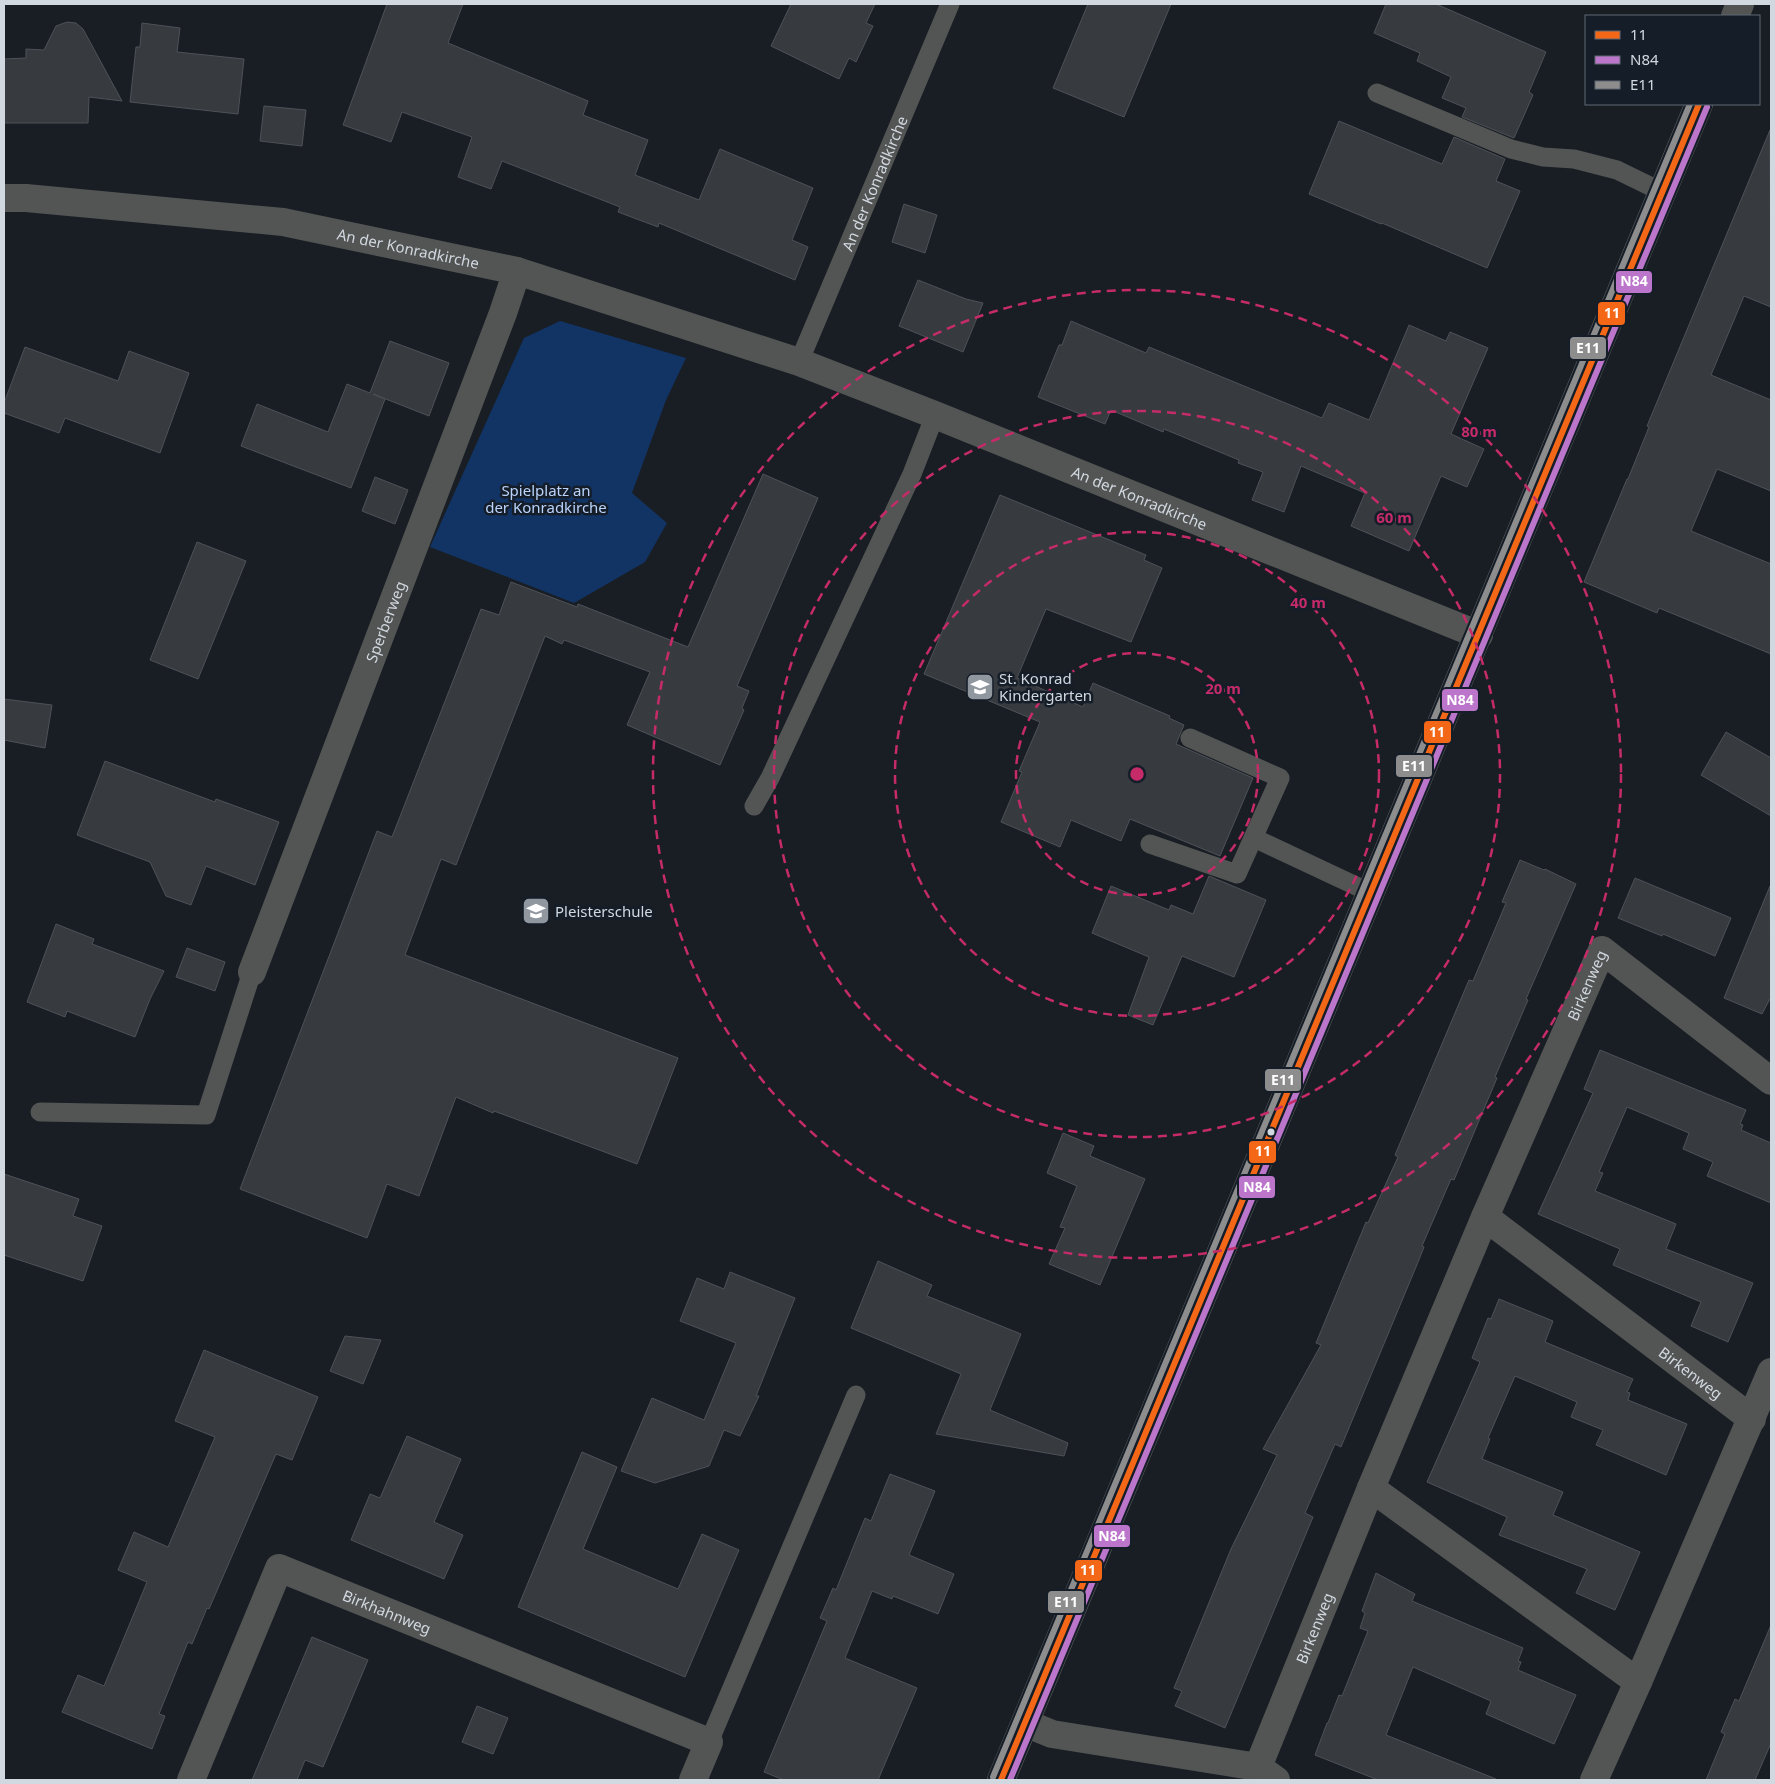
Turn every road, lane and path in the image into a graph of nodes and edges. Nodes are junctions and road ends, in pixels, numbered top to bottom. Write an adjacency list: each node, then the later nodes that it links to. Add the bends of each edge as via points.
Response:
1 (950, 4): 7 (lane, An der Konradkirche)
2 (1377, 93): 4 (lane, via 1511,149 1617,170)
3 (1699, 105): 4 (street)
4 (1662, 192): 9 (street)
5 (4, 198): 6 (street, An der Konradkirche, via 283,222)
6 (517, 272): 7 (street, An der Konradkirche); 15 (street, Sperberweg)
7 (799, 362): 8 (street, An der Konradkirche)
8 (935, 415): 9 (street, An der Konradkirche); 11 (lane, via 912,474)
9 (1479, 635): 14 (street)
10 (1190, 738): 12 (lane, via 1280,778)
11 (754, 806)
12 (1254, 838): 13 (lane, via 1237,874); 14 (lane)
13 (1150, 844)
14 (1371, 893): 24 (street)
15 (252, 972): 17 (lane, via 206,1115)
16 (1771, 1081): 18 (street, Birkenweg, via 1602,950)
17 (40, 1112)
18 (1485, 1216): 21 (street, Birkenweg); 22 (street, Birkenweg)
19 (1771, 1372): 21 (street)
20 (856, 1395): 25 (lane)
21 (1752, 1419): 23 (street)
22 (1371, 1488): 23 (street); 26 (street, Birkenweg)
23 (1638, 1682): 30 (street)
24 (1025, 1723): 26 (street, Birkenweg, via 1052,1734); 29 (street)
25 (708, 1742): 27 (street, Birkhahnweg, via 279,1568); 28 (street)
26 (1267, 1774)
27 (191, 1780)
28 (693, 1780)
29 (1001, 1780)
30 (1594, 1780)

